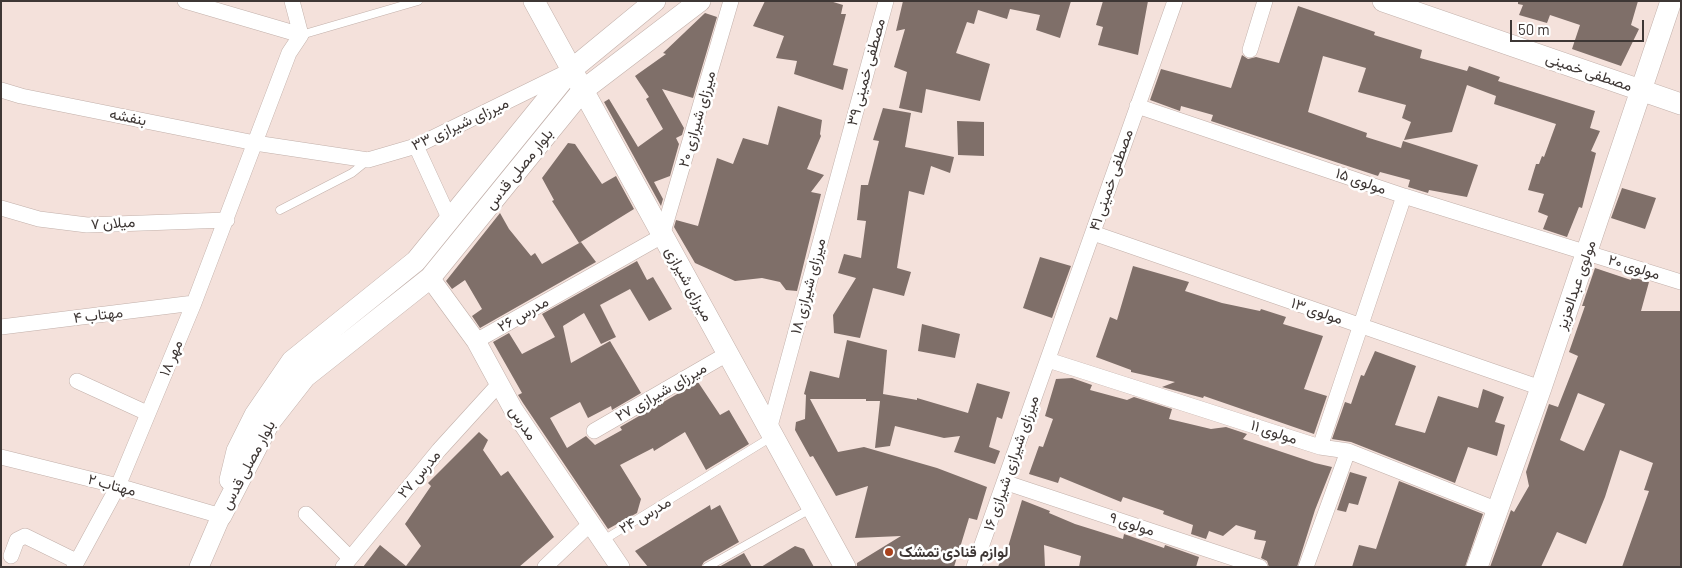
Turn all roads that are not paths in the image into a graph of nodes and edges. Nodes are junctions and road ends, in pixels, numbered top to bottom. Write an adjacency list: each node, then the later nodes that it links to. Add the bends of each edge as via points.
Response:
1 (185, 1): 13 (street)
2 (292, 1): 13 (street)
3 (418, 1): 13 (lane)
4 (534, 1): 15 (main road, میرزای شیرازی)
5 (655, 1): 15 (main road, بلوار مصلی قدس)
6 (700, 1): 17 (main road, بلوار مصلی قدس)
7 (731, 1): 31 (street, میرزای شیرازی ۲۰)
8 (886, 1): 21 (street, مصطفی خمینی ۳۹)
9 (1175, 1): 20 (street, مصطفی خمینی ۴۱)
10 (1265, 1): 14 (street)
11 (1383, 1): 18 (main road, مصطفی خمینی)
12 (1671, 1): 18 (main road, مولوی عبدالعزیز)
13 (301, 35): 22 (street, مهر ۱۸, via 289,53)
14 (1250, 50)
15 (571, 70): 17 (main road, میرزای شیرازی); 23 (street, میرزای شیرازی ۳۳); 29 (main road, بلوار مصلی قدس)
16 (1, 90): 22 (street, بنفشه)
17 (582, 91): 31 (main road, میرزای شیرازی); 33 (main road, بلوار مصلی قدس)
18 (1642, 91): 19 (main road, مصطفی خمینی); 32 (main road, مولوی عبدالعزیز)
19 (1681, 104)
20 (1137, 106): 25 (street, مولوی ۱۵); 30 (street, مصطفی خمینی ۴۱)
21 (847, 142): 46 (street, میرزای شیرازی ۱۸)
22 (255, 143): 24 (street, میرزای شیرازی ۳۳); 28 (street, مهر ۱۸)
23 (416, 146): 24 (street, میرزای شیرازی ۳۳); 29 (street)
24 (368, 160): 27 (lane, via 352,173)
25 (1404, 196): 32 (street, مولوی ۱۵); 36 (street)
26 (1, 208): 28 (street, میلان ۷, via 39,219 86,225)
27 (280, 210)
28 (227, 220): 35 (street, مهر ۱۸)
29 (450, 220): 55 (main road, بلوار مصلی قدس, via 416,261 292,361 255,415 237,451)
30 (1092, 233): 36 (street, مولوی ۱۳); 40 (street, مصطفی خمینی ۴۱)
31 (662, 236): 38 (street, مدرس ۲۶); 39 (main road, میرزای شیرازی)
32 (1586, 252): 34 (street, مولوی ۲۰); 43 (main road, مولوی عبدالعزیز)
33 (430, 278): 38 (street, مدرس); 55 (main road, بلوار مصلی قدس, via 306,377 269,423)
34 (1681, 282)
35 (194, 303): 37 (street, مهتاب ۴); 44 (street, مهر ۱۸)
36 (1361, 326): 43 (street, مولوی ۱۳); 47 (street)
37 (1, 327)
38 (476, 342): 42 (street, مدرس)
39 (727, 354): 45 (street, میرزای شیرازی ۲۷); 46 (main road, میرزای شیرازی)
40 (1048, 360): 47 (street, مولوی ۱۱); 50 (street, میرزای شیرازی شیرازی ۱۶)
41 (77, 381): 44 (street)
42 (499, 384): 56 (street, مدرس); 59 (street, مدرس ۲۷, via 439,450)
43 (1541, 388): 53 (main road, مولوی عبدالعزیز)
44 (147, 413): 51 (street, مهر ۱۸)
45 (594, 431)
46 (771, 433): 52 (main road, میرزای شیرازی); 57 (lane, مدرس ۲۴)
47 (1320, 447): 48 (street, مولوی ۱۱)
48 (1348, 452): 53 (street, مولوی ۱۱); 68 (street)
49 (1, 457): 51 (street, مهتاب ۲)
50 (1004, 482): 66 (street, میرزای شیرازی شیرازی ۱۶); 67 (street, مولوی ۹)
51 (118, 486): 55 (street, مهتاب ۲); 60 (street, مهر ۱۸)
52 (812, 508): 64 (lane); 65 (main road, میرزای شیرازی)
53 (1498, 510): 69 (main road, مولوی عبدالعزیز)
54 (306, 514): 59 (street)
55 (221, 516): 61 (street)
56 (590, 523): 57 (street, مدرس); 62 (street)
57 (602, 541): 63 (street, مدرس)
58 (11, 556): 60 (street, via 17,540 25,536)
59 (347, 562)
60 (75, 564)
61 (199, 567)
62 (545, 567)
63 (620, 567)
64 (706, 567)
65 (844, 567)
66 (974, 567)
67 (1260, 567)
68 (1306, 567)
69 (1477, 567)

